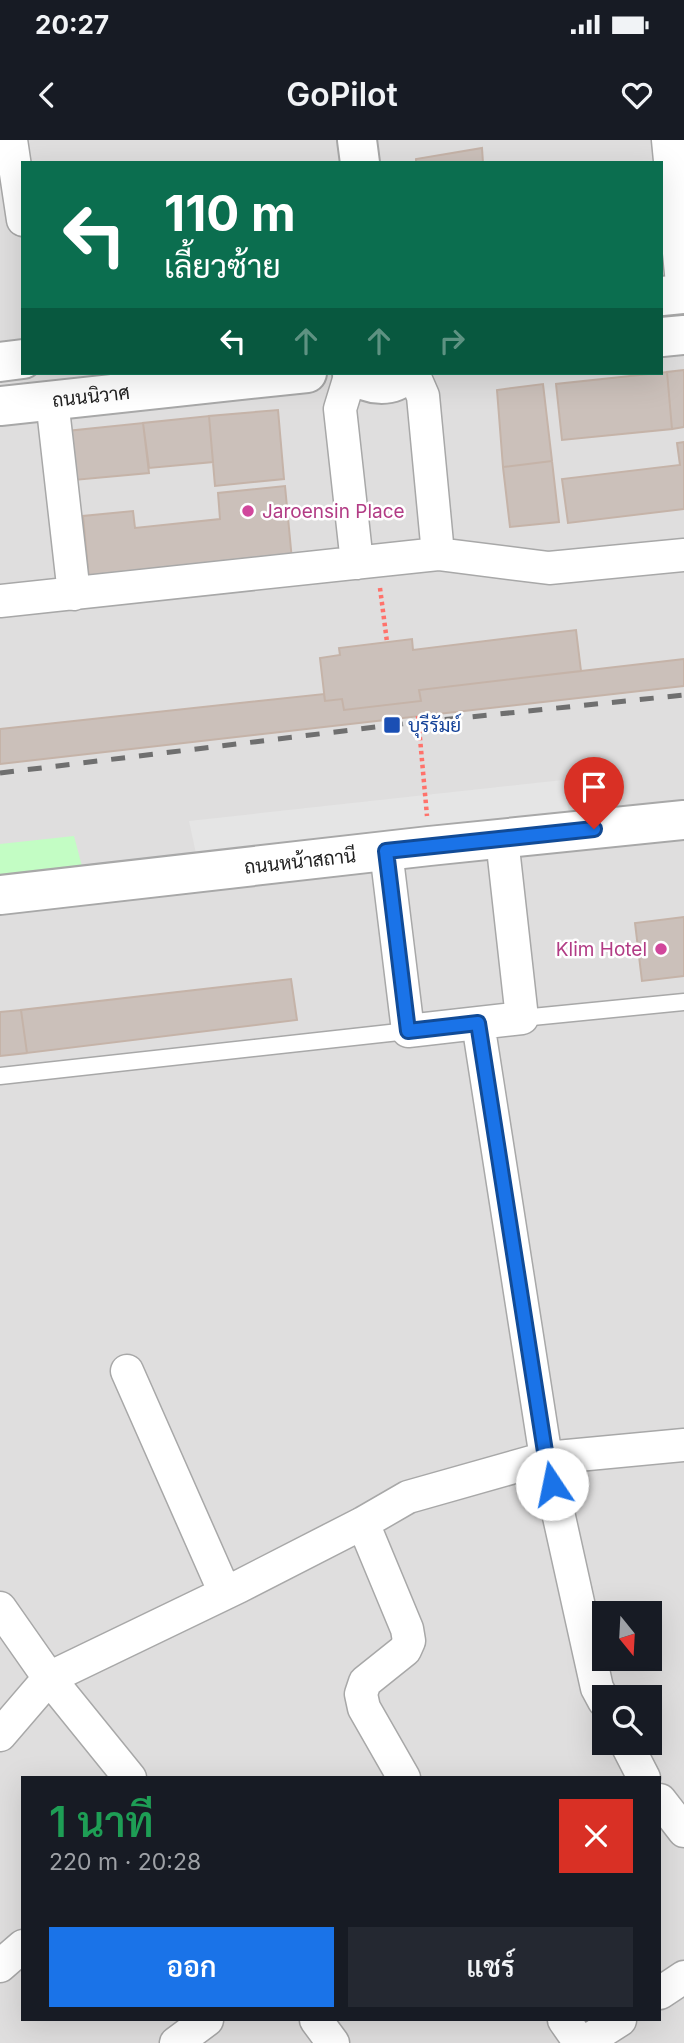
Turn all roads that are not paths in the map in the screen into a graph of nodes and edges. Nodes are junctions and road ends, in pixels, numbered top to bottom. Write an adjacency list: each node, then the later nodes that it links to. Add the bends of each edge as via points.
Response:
1 (11, 140): 5 (street)
2 (357, 140): 4 (street)
3 (668, 140): 6 (street)
4 (360, 161)
5 (21, 207)
6 (684, 294): 7 (street)
7 (663, 296)
8 (684, 335): 9 (street)
9 (663, 337)
10 (21, 359): 11 (street)
11 (0, 362)
12 (288, 375): 17 (street, ถนนนิวาศ)
13 (350, 375): 21 (street, via 340,409)
14 (354, 375): 15 (street, via 382,385)
15 (404, 375)
16 (414, 375): 19 (street, via 423,396)
17 (52, 400): 18 (street, ถนนนิวาศ); 22 (street)
18 (0, 406)
19 (438, 554): 20 (street, via 549,568); 21 (street)
20 (684, 555)
21 (358, 563): 22 (street)
22 (74, 594): 23 (street)
23 (0, 601)
24 (684, 820): 25 (street, ถนนหน้าสถานี)
25 (502, 839): 26 (street, ถนนหน้าสถานี); 29 (street)
26 (386, 851): 27 (street, ถนนหน้าสถานี); 31 (street)
27 (0, 895)
28 (684, 1002): 29 (lane)
29 (522, 1018): 30 (street)
30 (478, 1023): 31 (street); 35 (street)
31 (408, 1031): 32 (lane)
32 (0, 1076)
33 (127, 1371): 37 (street)
34 (684, 1445): 35 (street)
35 (546, 1458): 36 (street, via 408,1497); 40 (street)
36 (363, 1523): 37 (street); 44 (street, via 409,1641 405,1650 365,1682 360,1694)
37 (225, 1593): 39 (street)
38 (0, 1608): 39 (street)
39 (49, 1678): 41 (street); 43 (street)
40 (596, 1685)
41 (0, 1735)
42 (632, 1755): 45 (street)
43 (128, 1776)
44 (403, 1776)
45 (643, 1776)
46 (661, 1801): 47 (street)
47 (684, 1831)
48 (21, 1948): 49 (street)
49 (0, 1966)
50 (684, 1977): 51 (street)
51 (661, 1992)
52 (206, 2021): 56 (street)
53 (317, 2021): 57 (street)
54 (565, 2021): 58 (street)
55 (618, 2021): 58 (street)
56 (176, 2043)
57 (333, 2043)
58 (582, 2043)

